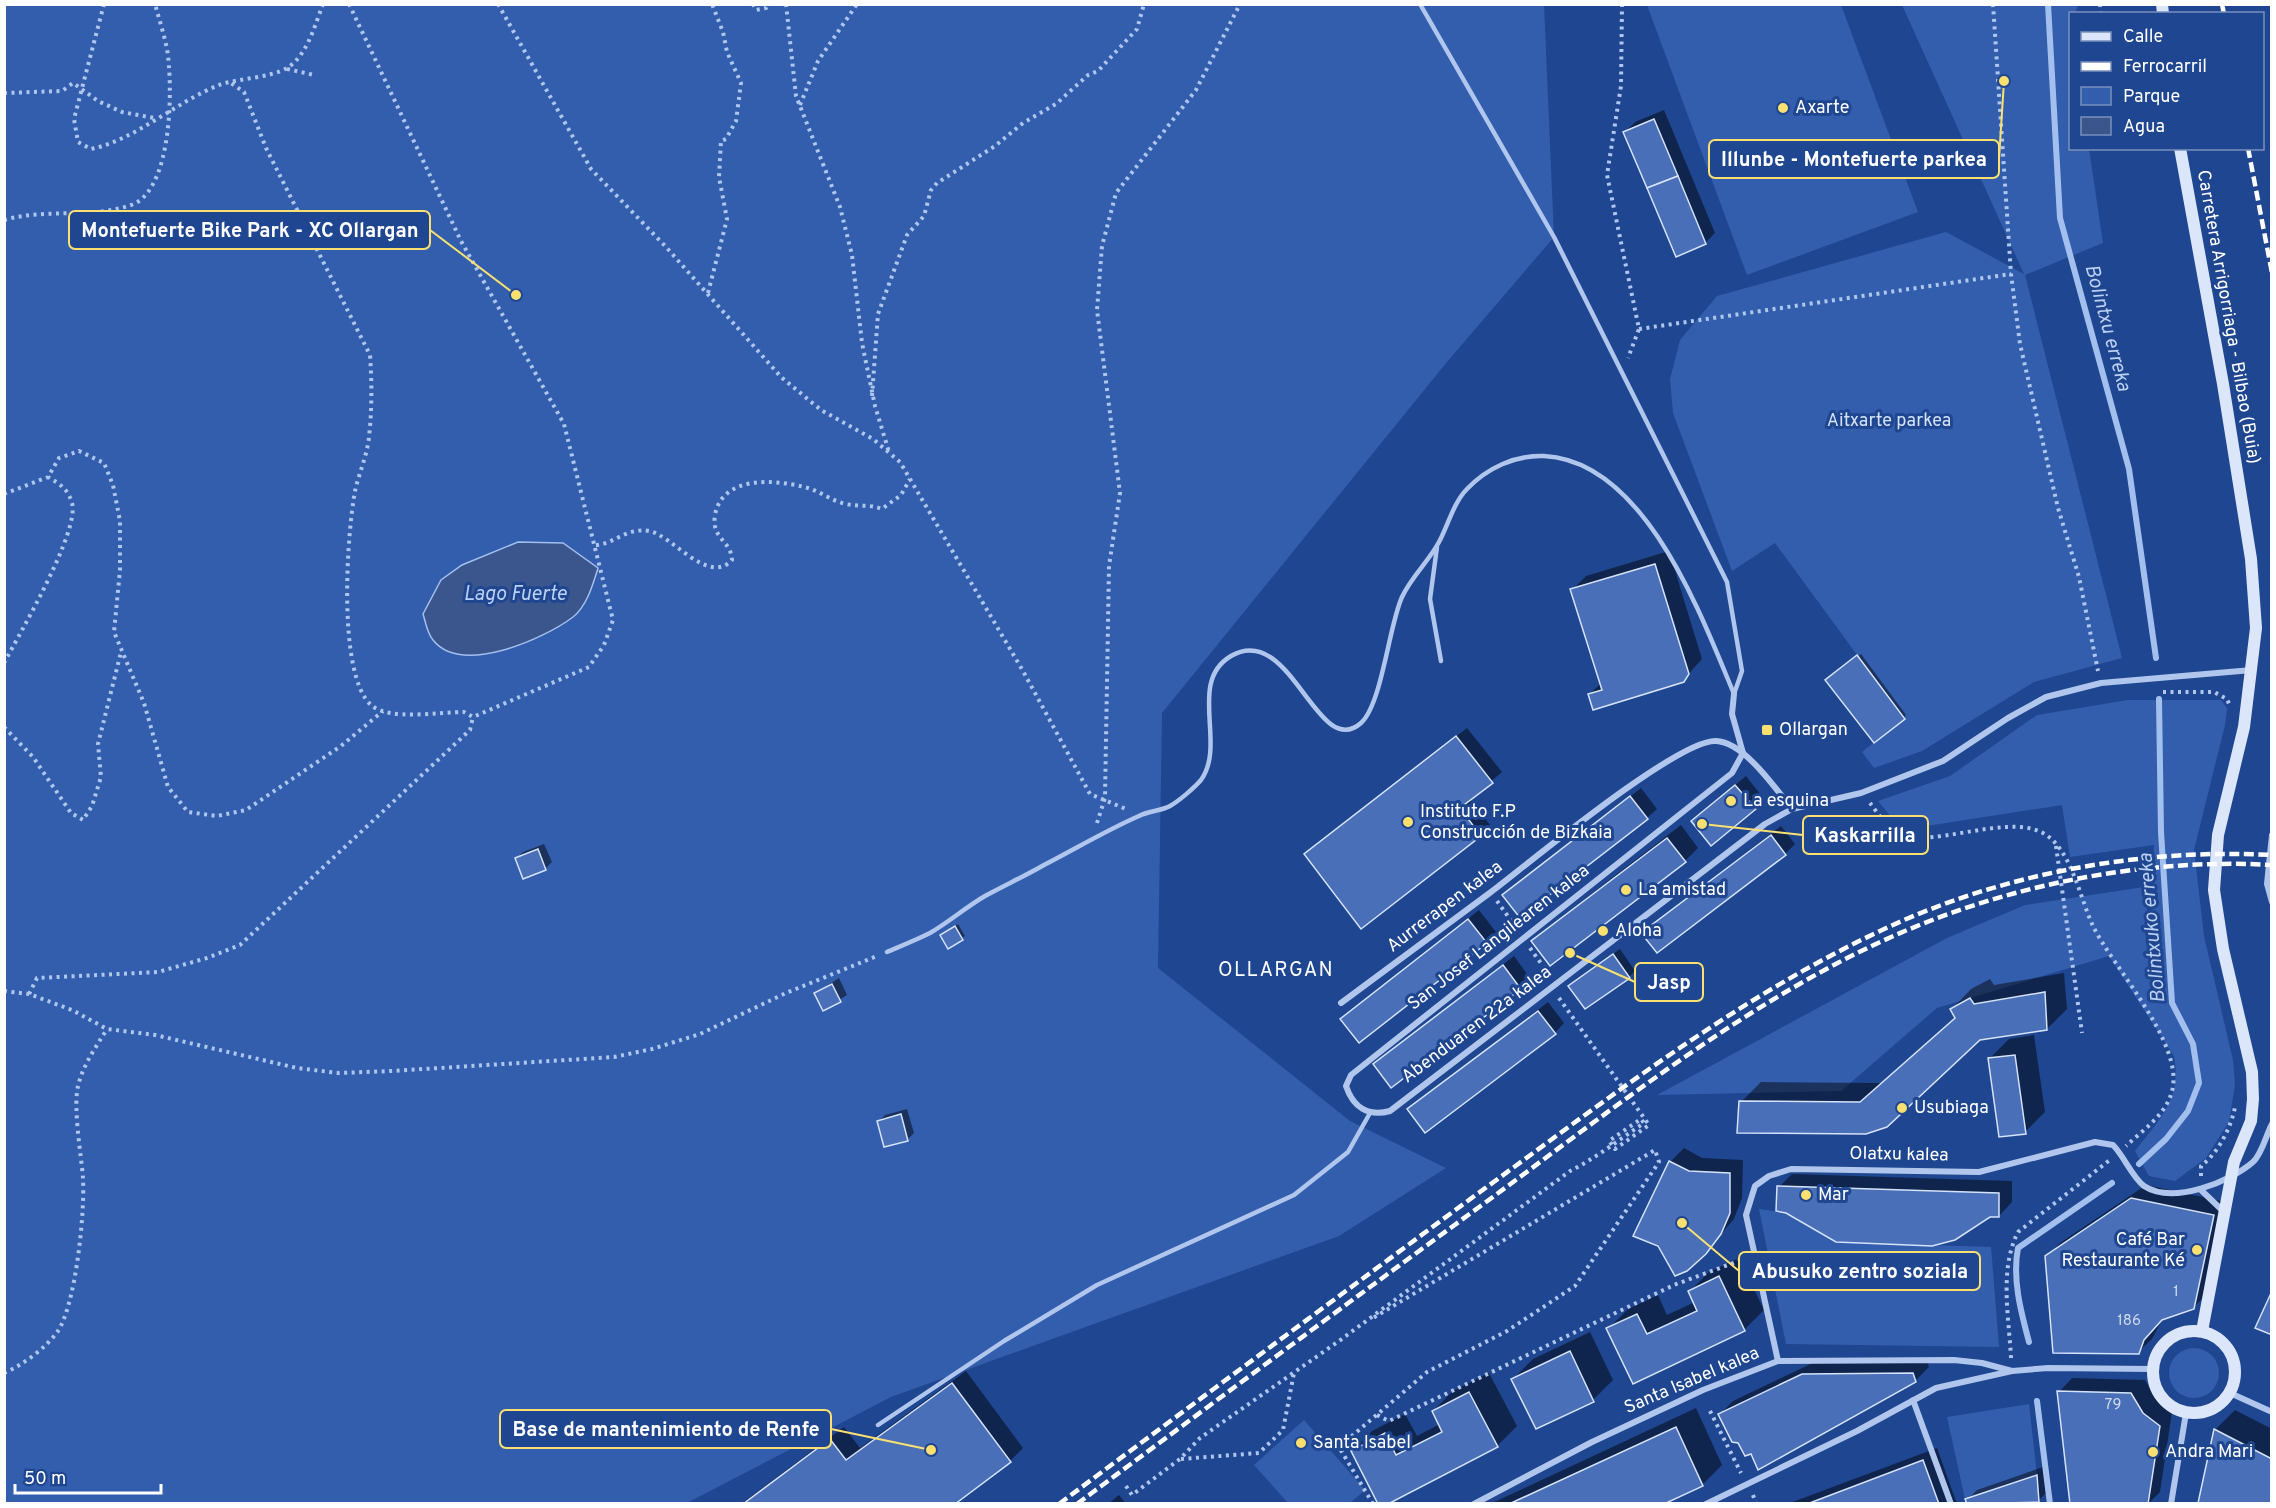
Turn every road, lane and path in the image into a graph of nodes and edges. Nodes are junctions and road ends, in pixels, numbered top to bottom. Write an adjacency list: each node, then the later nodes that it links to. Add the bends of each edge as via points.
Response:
1 (104, 4): 19 (path)
2 (155, 4): 22 (path, via 167,50)
3 (323, 4): 16 (path, via 299,56)
4 (349, 4): 36 (path, via 461,241 564,424)
5 (498, 4): 27 (path, via 591,169)
6 (712, 4): 27 (path, via 741,83 736,121 721,141 719,177 727,219)
7 (753, 4): 8 (path, via 756,10)
8 (768, 4)
9 (786, 4): 21 (path)
10 (857, 4): 21 (path, via 818,61)
11 (1144, 4): 30 (path, via 1137,29 1098,71 931,190 924,216 907,236 878,315)
12 (1240, 4): 48 (path, via 1196,90 1116,193 1102,246 1097,310 1120,493 1109,567)
13 (1420, 4): 29 (lane, via 1554,237)
14 (1622, 4): 28 (path, via 1621,86 1607,175)
15 (1994, 4): 26 (path)
16 (286, 69): 17 (path); 18 (path)
17 (314, 75)
18 (231, 83): 22 (path, via 221,84); 43 (path, via 244,92 266,148 370,356 373,394 369,441 355,491 348,563 350,650 357,685 371,705)
19 (83, 88): 20 (path, via 73,83 62,91); 23 (path, via 98,101 122,112); 23 (path, via 74,119 78,142 91,149 108,145)
20 (4, 93)
21 (800, 105): 30 (path, via 840,207 852,255)
22 (168, 111): 23 (path); 25 (path, via 159,174 147,195 135,204 116,210)
23 (154, 118)
24 (2180, 150): 40 (street, Carretera Arrigorriaga - Bilbao (Buia), via 2251,559 2256,628)
25 (4, 220)
26 (2011, 274): 28 (path); 41 (path, via 2020,344 2058,508 2079,577)
27 (708, 294): 31 (path, via 781,377 821,410 873,439)
28 (1639, 328): 29 (path)
29 (1621, 376): 42 (lane, via 1726,582 1742,671)
30 (872, 396): 31 (path)
31 (889, 453): 33 (path)
32 (48, 477): 34 (path); 37 (path, via 59,458 79,451 104,463 120,521 114,632); 39 (path, via 65,486 73,504 69,532)
33 (910, 478): 36 (path, via 901,495 882,509 849,505 803,486 757,482 732,489 720,498 715,513 715,533 732,554 732,560 723,566 693,560 650,531 635,531); 48 (path, via 1023,670 1090,794)
34 (4, 494)
35 (1438, 544): 38 (lane, via 1430,598); 42 (lane, via 1465,490 1503,463 1527,455 1573,459 1626,498 1663,542); 50 (lane, via 1402,597 1371,705 1361,723 1346,730 1336,729 1269,656 1251,651 1233,655 1218,668 1209,686 1210,748 1202,779 1170,807)
36 (596, 545): 44 (path, via 614,620 589,667)
37 (121, 652): 43 (path, via 144,703 168,787 188,812 217,816 246,810 341,746); 45 (path, via 98,744 101,777 83,820 71,813 33,758)
38 (1442, 661)
39 (4, 663)
40 (2252, 670): 41 (street, Abenduaren 22a kalea); 64 (street, Carretera Arrigorriaga - Bilbao (Buia), via 2244,727 2218,835 2214,890 2223,949 2252,1072 2251,1121)
41 (2101, 683): 47 (street, Abenduaren 22a kalea, via 2046,697 1943,761)
42 (1734, 694): 46 (street, via 1732,714)
43 (383, 711): 44 (path, via 464,712)
44 (473, 717): 57 (path, via 470,730 240,945 158,972 37,978)
45 (4, 727)
46 (1743, 753): 49 (street); 58 (street, Aurrerapen kalea, via 1717,740 1698,744 1640,778); 61 (street, San Josef Langilearen kalea, via 1732,773 1351,1075 1346,1086 1349,1097)
47 (1862, 793): 49 (street, Abenduaren 22a kalea); 52 (path, via 1897,833 1915,838 2028,827)
48 (1105, 798): 50 (path)
49 (1792, 809): 55 (street, Abenduaren 22a kalea, via 1765,824)
50 (1141, 815): 54 (lane)
51 (2271, 835): 53 (street, via 2267,884)
52 (2055, 842): 60 (path); 63 (path, via 2080,887 2093,927 2142,1002 2171,1059 2173,1090 2160,1116)
53 (2271, 902)
54 (887, 952): 59 (path, via 699,1034 614,1057 338,1073 297,1068 155,1035)
55 (1555, 983): 61 (street, Abenduaren 22a kalea, via 1390,1111); 68 (path, via 1564,995 1559,998 1649,1125 1615,1149 1609,1141 1641,1119 1644,1123 1624,1136 1615,1142 1606,1148 1580,1166 1570,1171)
56 (4, 991): 57 (path)
57 (29, 994): 59 (path, via 72,1010)
58 (1341, 1003)
59 (107, 1029): 73 (path, via 86,1063 78,1088 82,1213 67,1311 58,1332 39,1350)
60 (2082, 1033)
61 (1370, 1113): 81 (lane, via 1348,1152 1294,1195 1097,1285)
62 (2271, 1124): 64 (street, via 2255,1160)
63 (2120, 1152): 65 (street, via 2144,1185 2176,1193); 67 (street, Olatxu kalea, via 2106,1143 2087,1143 1979,1172 1780,1171 1755,1186 1747,1207); 72 (path, via 2018,1232 2009,1248)
64 (2232, 1176): 65 (street); 66 (street, Carretera Arrigorriaga - Bilbao (Buia))
65 (2201, 1190): 66 (street)
66 (2226, 1213): 69 (street, Carretera Arrigorriaga - Bilbao (Buia))
67 (1755, 1254): 70 (street, Olatxu kalea); 80 (path, via 1674,1285 1389,1421)
68 (1357, 1328): 74 (path); 80 (path, via 1655,1150 1659,1162 1575,1286 1507,1331 1427,1372)
69 (2202, 1331): 71 (street, via 2174,1335 2155,1355); 75 (street, via 2214,1336 2232,1355 2235,1381)
70 (1778, 1361): 72 (street, Santa Isabel kalea, via 1954,1360); 87 (street, Santa Isabel kalea, via 1703,1390)
71 (2152, 1369): 72 (street, Santa Isabel kalea); 79 (street, via 2153,1381 2165,1402)
72 (2012, 1371): 76 (street, Santa Isabel kalea, via 1936,1388)
73 (4, 1372)
74 (1294, 1372): 82 (path, via 1200,1438); 82 (path, via 1283,1430 1259,1453)
75 (2230, 1393): 78 (street); 79 (street, via 2211,1410)
76 (1913, 1400): 88 (street, Santa Isabel kalea); 90 (street)
77 (1710, 1411): 83 (path)
78 (2271, 1412)
79 (2186, 1413): 91 (street)
80 (1377, 1414): 86 (path, via 1339,1447)
81 (878, 1425)
82 (1180, 1459): 84 (path, via 1132,1496)
83 (1741, 1473)
84 (1126, 1486)
85 (1752, 1494): 89 (path)
86 (1373, 1503)
87 (1474, 1503)
88 (1706, 1503)
89 (1756, 1503)
90 (1951, 1503)
91 (2171, 1503)

